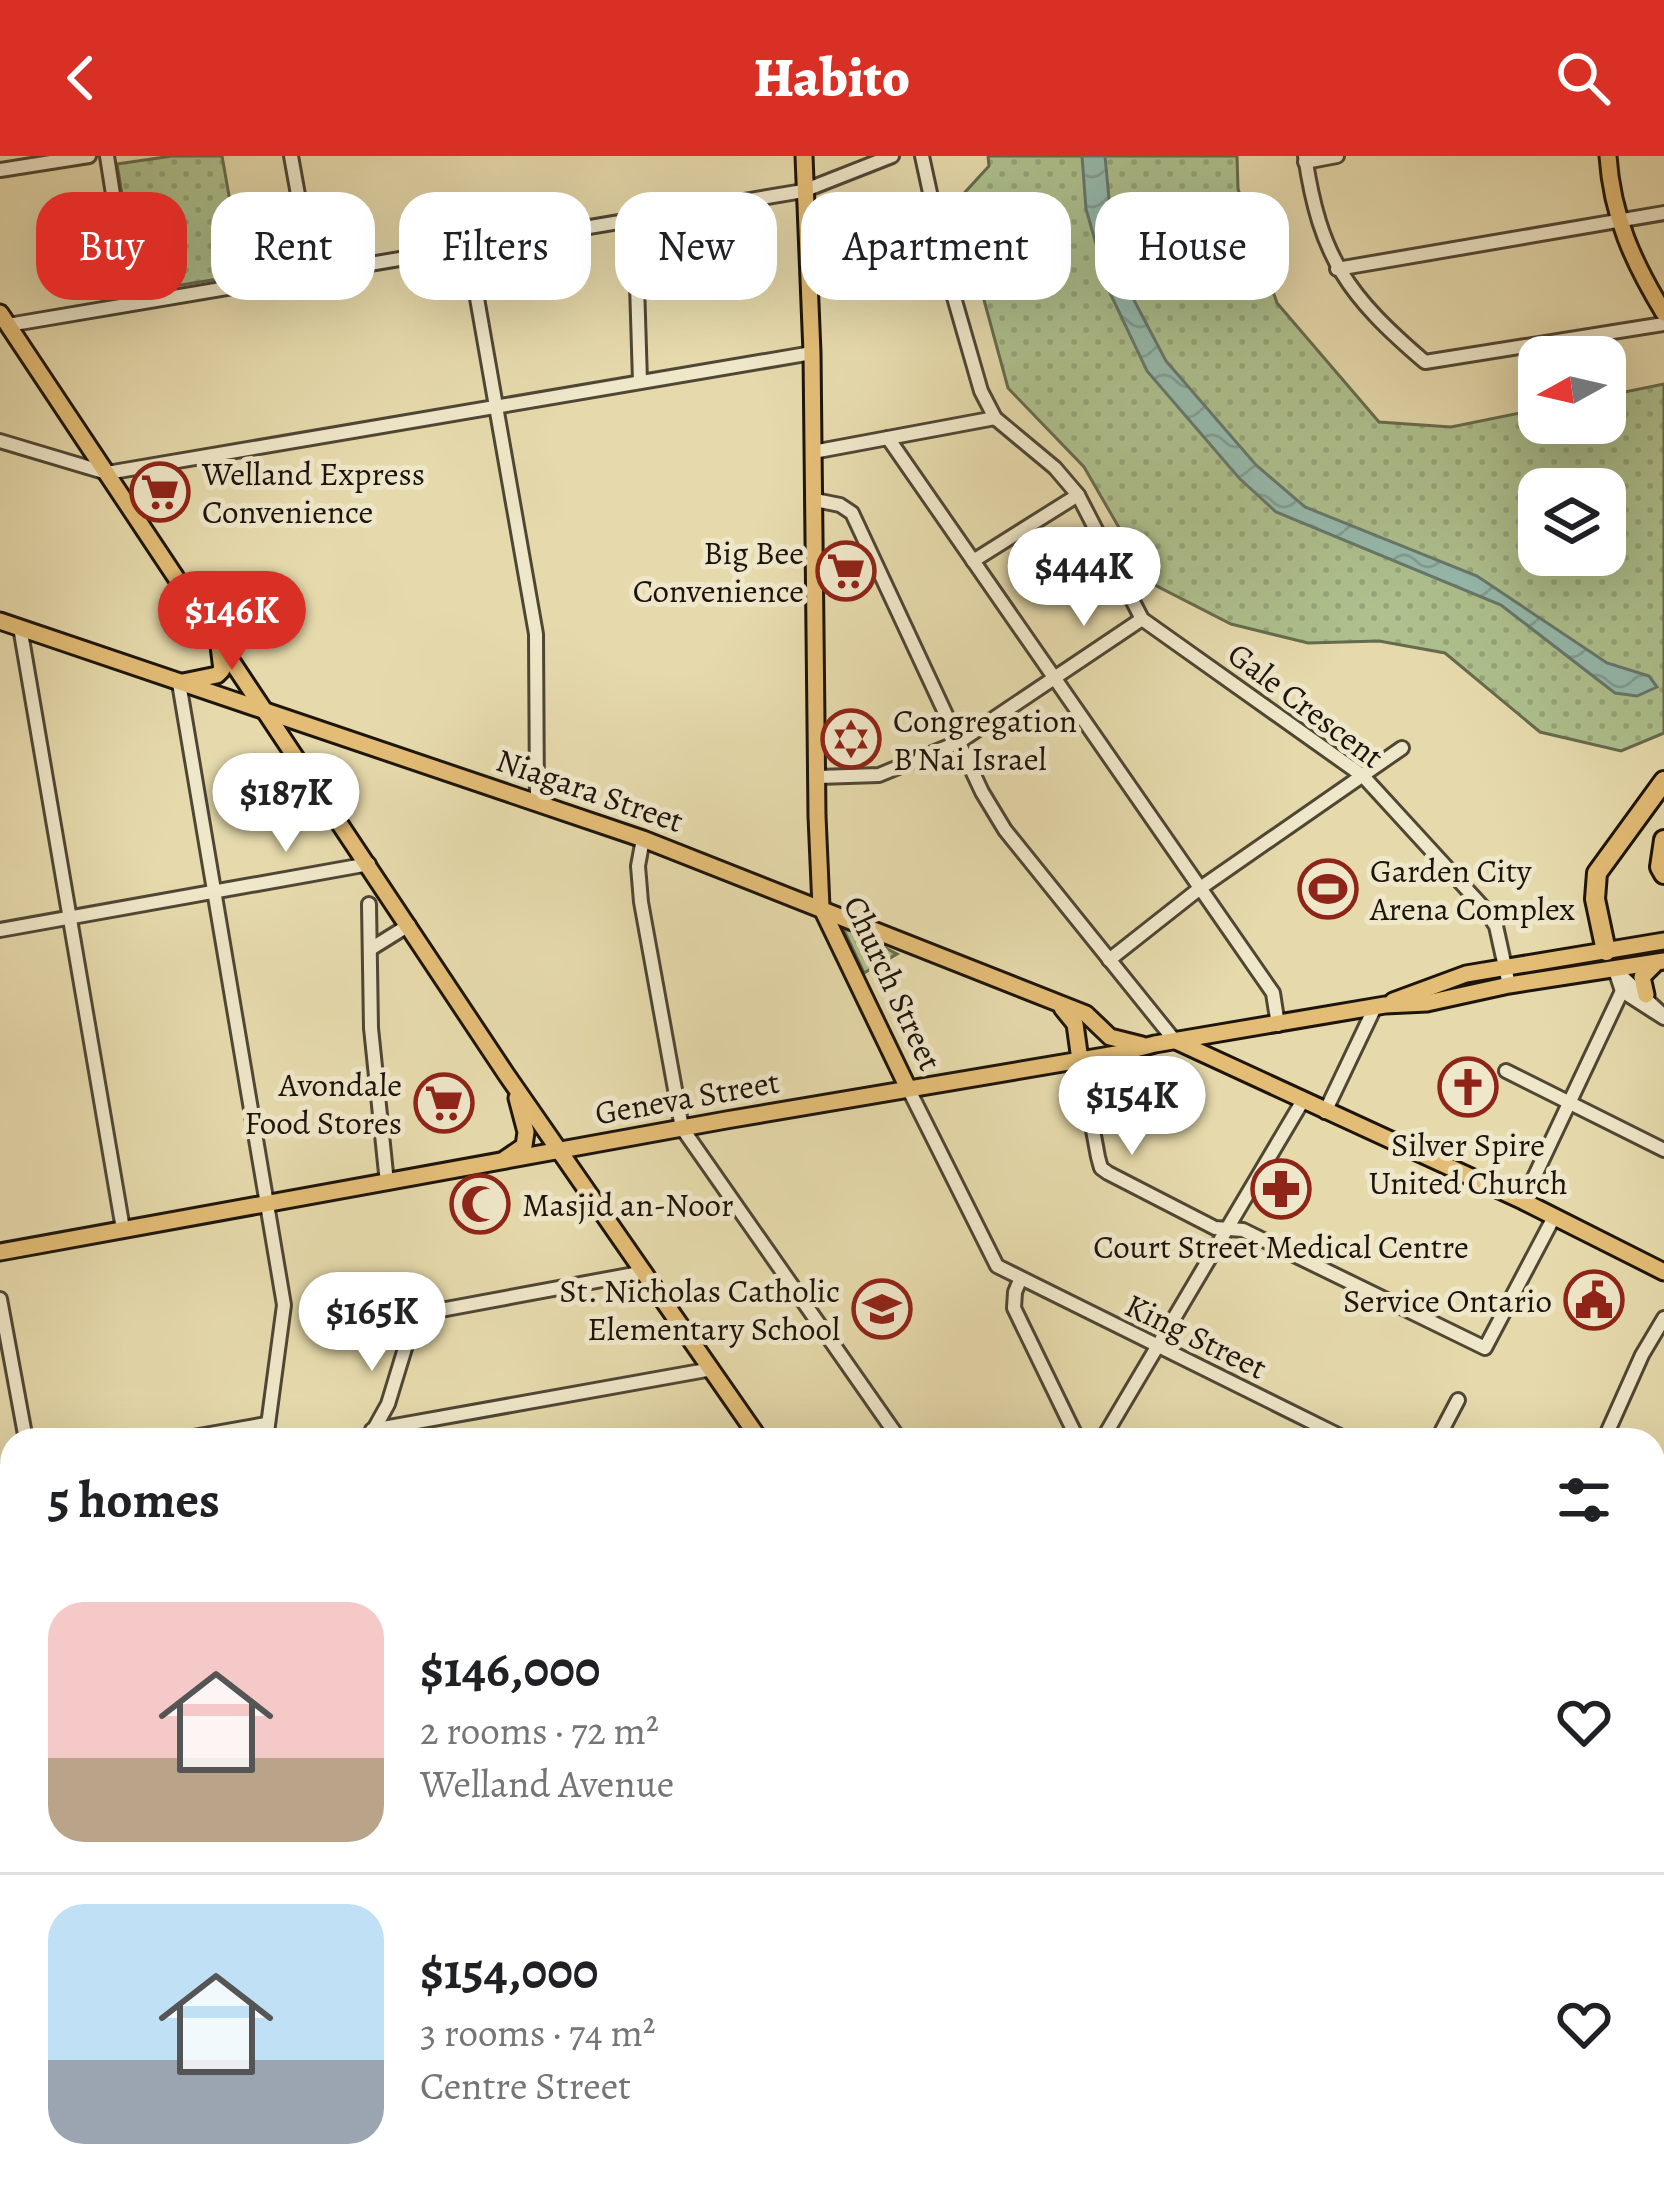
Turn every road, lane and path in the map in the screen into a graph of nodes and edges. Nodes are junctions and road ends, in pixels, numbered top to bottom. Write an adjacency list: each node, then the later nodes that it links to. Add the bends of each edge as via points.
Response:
1 (89, 156): 10 (street)
2 (107, 156): 20 (street)
3 (291, 156): 12 (street)
4 (804, 156): 11 (main road, Church Street)
5 (892, 156): 11 (street)
6 (922, 156): 27 (street, Gale Crescent, via 949,280)
7 (1337, 156): 9 (street)
8 (1608, 156): 15 (main road)
9 (1305, 159): 16 (street, via 1319,232)
10 (0, 170)
11 (802, 191): 13 (street); 24 (main road, Church Street)
12 (298, 192)
13 (777, 195)
14 (1664, 213): 15 (street)
15 (1618, 220): 16 (street); 21 (main road)
16 (1336, 269): 23 (street, via 1425,362)
17 (211, 289): 20 (street)
18 (477, 300): 26 (street)
19 (637, 300): 25 (street)
20 (130, 303): 22 (street)
21 (1664, 313)
22 (4, 319): 31 (main road)
23 (1664, 324)
24 (812, 353): 25 (street); 30 (main road, Church Street)
25 (640, 381): 26 (street)
26 (496, 406): 31 (street); 47 (street, via 536,634)
27 (994, 418): 28 (street); 32 (street, Gale Crescent)
28 (888, 438): 30 (street); 34 (street)
29 (0, 440): 31 (street)
30 (813, 452): 33 (main road, Church Street)
31 (106, 473): 38 (main road)
32 (1078, 495): 34 (street); 35 (street, Gale Crescent)
33 (815, 500): 42 (street, via 852,513); 45 (main road, Church Street)
34 (973, 561): 39 (street)
35 (1142, 619): 39 (street); 44 (street, Gale Crescent)
36 (0, 621): 37 (main road, Niagara Street)
37 (20, 627): 40 (main road, Niagara Street); 56 (street)
38 (214, 632): 40 (main road, via 222,670); 41 (main road)
39 (1052, 678): 42 (street); 52 (street)
40 (179, 683): 41 (main road, Niagara Street); 53 (street)
41 (266, 712): 47 (main road, Niagara Street); 50 (main road)
42 (959, 742): 45 (street, via 879,775); 62 (street, via 1005,830)
43 (1402, 748): 44 (street)
44 (1363, 776): 52 (street); 64 (street, Gale Crescent, via 1483,907)
45 (818, 777): 55 (main road, Church Street)
46 (1664, 781): 61 (highway, via 1597,873)
47 (537, 802): 48 (main road, Niagara Street)
48 (643, 839): 55 (main road, Niagara Street); 82 (street, via 640,902)
49 (1664, 840): 51 (highway)
50 (369, 864): 53 (street); 57 (main road)
51 (1664, 874)
52 (1198, 889): 62 (street); 72 (street, via 1273,993)
53 (212, 892): 56 (street); 88 (street)
54 (368, 904): 60 (street)
55 (821, 907): 69 (main road, Niagara Street); 78 (main road, Church Street)
56 (69, 918): 58 (street); 90 (street)
57 (409, 925): 60 (street); 77 (main road)
58 (0, 930)
59 (1664, 941): 61 (main road, Geneva Street)
60 (372, 948): 86 (street, via 371,1028)
61 (1606, 951): 64 (main road, Geneva Street); 65 (main road)
62 (1109, 960): 73 (street)
63 (1663, 961): 65 (main road, Geneva Street); 68 (main road, via 1644,972)
64 (1505, 966): 66 (street, Gale Crescent); 70 (main road, Geneva Street)
65 (1615, 970): 66 (main road, Geneva Street); 67 (street); 68 (street)
66 (1509, 985): 70 (main road, Geneva Street)
67 (1622, 991): 71 (street); 80 (street)
68 (1646, 995): 71 (street)
69 (1059, 1006): 74 (main road, Niagara Street, via 1086,1014 1110,1037); 75 (main road, via 1075,1024)
70 (1380, 1006): 72 (main road, Geneva Street); 81 (street)
71 (1664, 1017)
72 (1278, 1025): 73 (main road, Geneva Street)
73 (1175, 1041): 74 (main road, Geneva Street); 79 (main road)
74 (1145, 1046): 75 (main road, Geneva Street)
75 (1080, 1060): 78 (main road, Geneva Street); 91 (street, via 1101,1168)
76 (1505, 1071): 80 (street)
77 (506, 1074): 83 (main road); 85 (main road, via 526,1132 524,1146)
78 (908, 1088): 82 (main road, Geneva Street); 95 (street, Church Street, via 992,1260)
79 (1302, 1102): 81 (main road); 91 (street)
80 (1569, 1102): 84 (street); 87 (street)
81 (1325, 1112): 87 (main road)
82 (682, 1128): 83 (main road, Geneva Street); 106 (street)
83 (562, 1150): 85 (main road, Geneva Street); 93 (main road)
84 (1664, 1150)
85 (500, 1163): 86 (main road, Geneva Street)
86 (387, 1183): 88 (main road, Geneva Street)
87 (1522, 1201): 89 (main road)
88 (268, 1205): 90 (main road, Geneva Street); 102 (street, via 284,1305)
89 (1553, 1216): 91 (street, via 1485,1348); 94 (main road)
90 (123, 1229): 92 (main road, Geneva Street)
91 (1229, 1230): 98 (street)
92 (0, 1252)
93 (645, 1272): 99 (main road); 103 (street, via 419,1314)
94 (1664, 1272)
95 (1021, 1280): 98 (street, King Street); 107 (street, via 1015,1308)
96 (0, 1299): 101 (street)
97 (1664, 1318): 111 (street)
98 (1159, 1348): 108 (street); 109 (street, King Street)
99 (712, 1369): 104 (street); 105 (main road)
100 (1458, 1400): 110 (street)
101 (24, 1428)
102 (265, 1428)
103 (374, 1428)
104 (406, 1428)
105 (752, 1428)
106 (892, 1428)
107 (1072, 1428)
108 (1109, 1428)
109 (1323, 1428)
110 (1443, 1428)
111 (1609, 1428)

